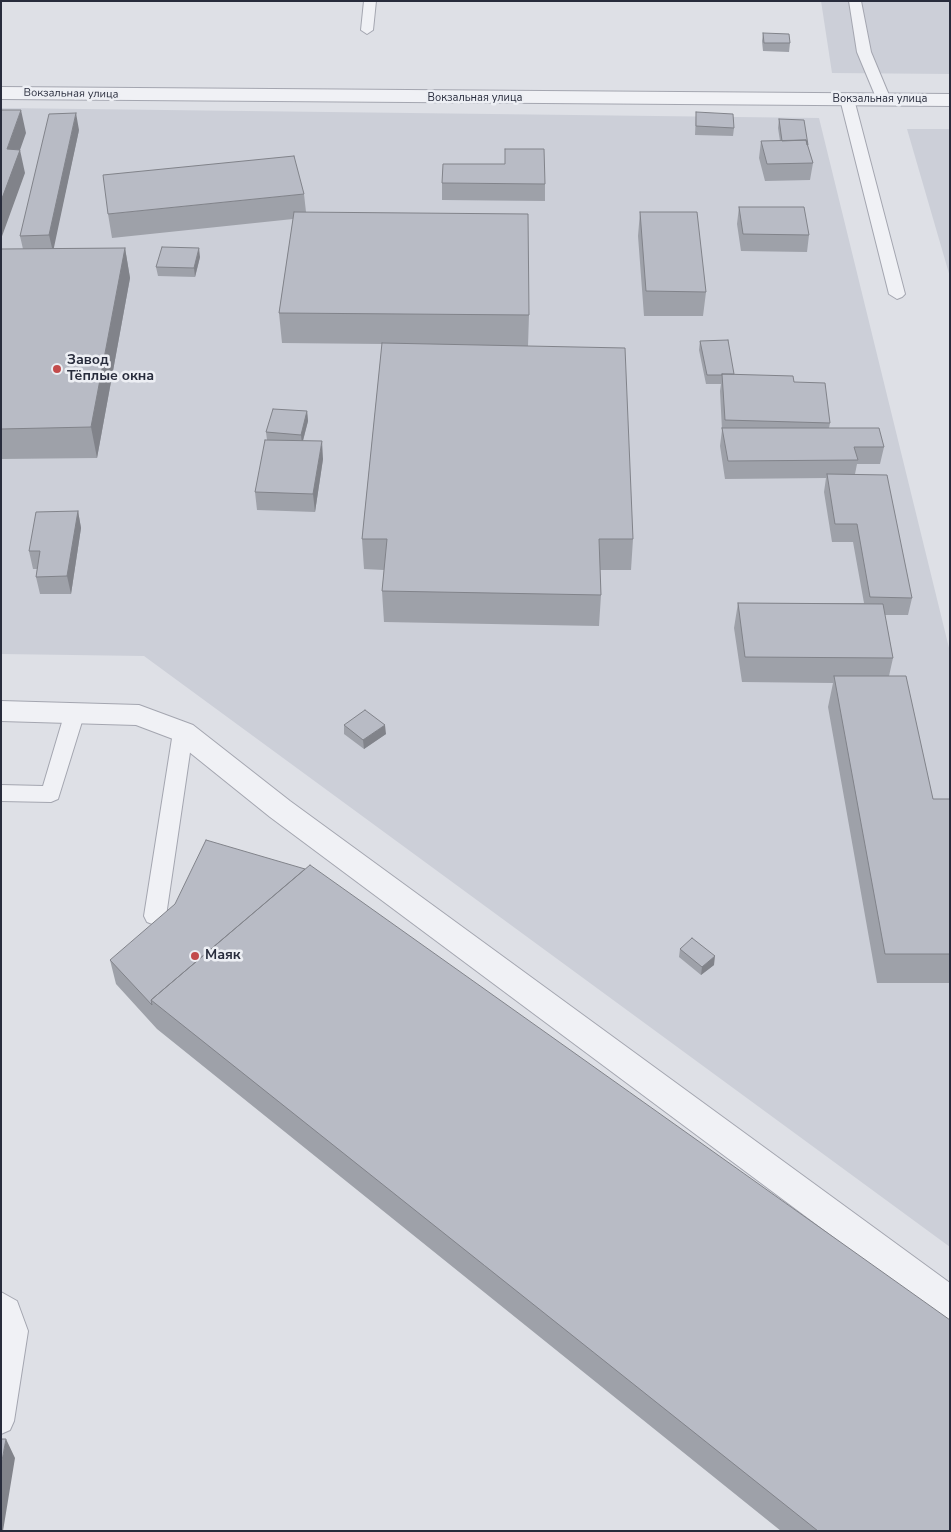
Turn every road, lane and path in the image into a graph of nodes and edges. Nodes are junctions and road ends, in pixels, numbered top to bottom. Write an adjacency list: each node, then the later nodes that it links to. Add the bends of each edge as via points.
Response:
1 (370, 1): 3 (lane)
2 (855, 1): 6 (lane, via 864,52)
3 (367, 30)
4 (1, 93): 5 (street, Вокзальная улица)
5 (847, 100): 6 (street, Вокзальная улица); 8 (lane)
6 (884, 100): 7 (street, Вокзальная улица)
7 (950, 100)
8 (897, 294)
9 (1, 711): 10 (street)
10 (75, 712): 11 (street, via 139,715); 12 (lane, via 51,794)
11 (183, 732): 13 (lane); 15 (street, via 280,809)
12 (1, 793)
13 (155, 916)
14 (1, 1304): 16 (lane, via 8,1309 15,1331)
15 (950, 1304)
16 (1, 1421)

